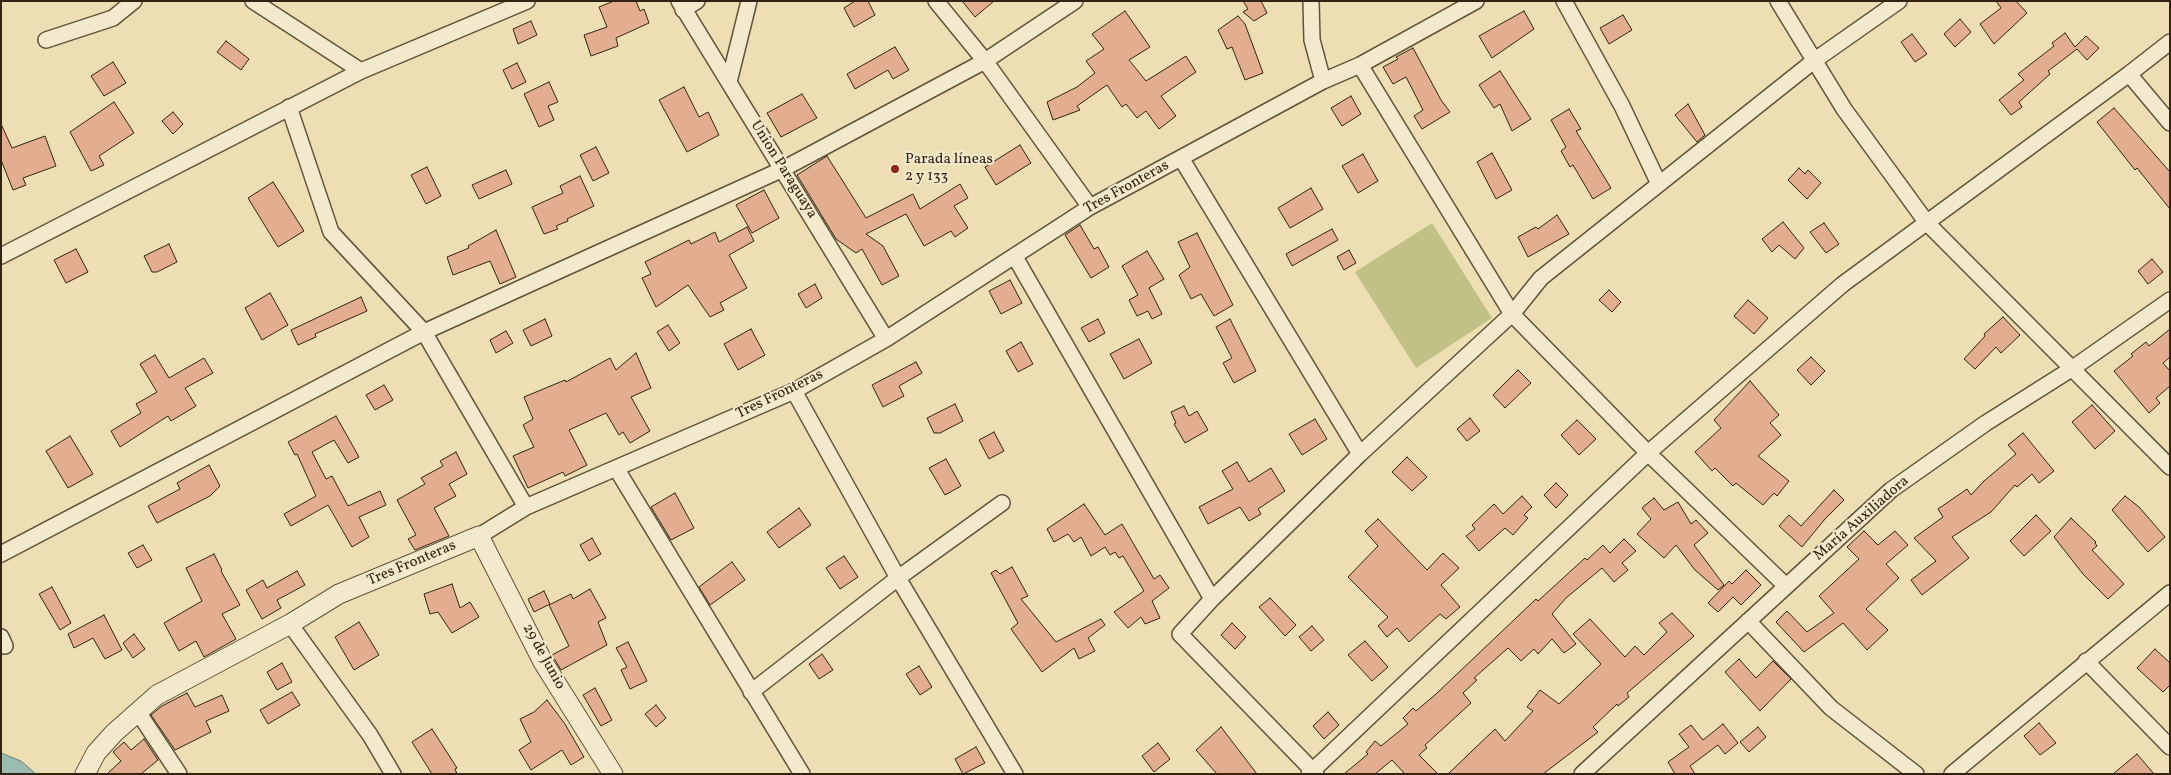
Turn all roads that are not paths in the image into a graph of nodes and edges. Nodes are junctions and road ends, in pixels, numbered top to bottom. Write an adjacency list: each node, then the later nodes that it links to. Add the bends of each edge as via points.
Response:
1 (134, 1): 14 (street, via 113,18)
2 (253, 1): 19 (street)
3 (527, 1): 19 (street)
4 (697, 1): 13 (street)
5 (749, 1): 22 (street)
6 (936, 1): 17 (street)
7 (1075, 1): 17 (street)
8 (1311, 1): 21 (street, via 1312,40)
9 (1476, 1): 18 (street, Tres Fronteras)
10 (1564, 1): 27 (street, via 1622,106)
11 (1778, 1): 16 (street)
12 (1900, 1): 16 (street)
13 (681, 6): 22 (street, Union Paraguaya)
14 (46, 40)
15 (2170, 42): 20 (street)
16 (1814, 60): 27 (street); 29 (street, via 1844,109)
17 (986, 61): 26 (street); 28 (street)
18 (1360, 65): 21 (street, Tres Fronteras); 33 (street)
19 (361, 71): 23 (street)
20 (2129, 74): 24 (street); 29 (street)
21 (1323, 81): 25 (street, Tres Fronteras)
22 (729, 82): 26 (street, Union Paraguaya)
23 (289, 107): 30 (street); 34 (street, via 331,232)
24 (2170, 123)
25 (1181, 158): 28 (street, Tres Fronteras); 39 (street)
26 (783, 169): 34 (street); 35 (street, Union Paraguaya)
27 (1659, 184): 33 (street, via 1541,278)
28 (1090, 207): 31 (street, Tres Fronteras)
29 (1927, 222): 36 (street); 38 (street, via 1843,284)
30 (1, 256)
31 (1015, 257): 35 (street, Tres Fronteras); 49 (street)
32 (2170, 300): 36 (street, María Auxiliadora)
33 (1512, 314): 38 (street); 39 (street)
34 (424, 332): 43 (street); 45 (street)
35 (886, 339): 37 (street, Tres Fronteras)
36 (2074, 368): 40 (street); 47 (street, María Auxiliadora, via 1986,422 1891,490)
37 (794, 391): 41 (street, Tres Fronteras); 46 (street)
38 (1648, 453): 47 (street); 56 (street)
39 (1360, 454): 49 (street)
40 (2170, 467)
41 (616, 468): 43 (street, Tres Fronteras); 53 (street)
42 (1002, 502): 46 (street)
43 (526, 507): 44 (street, Tres Fronteras)
44 (479, 536): 51 (street, Tres Fronteras, via 339,594); 60 (street, 29 de Junio, via 543,662)
45 (1, 554)
46 (898, 578): 53 (street); 62 (street)
47 (1786, 586): 50 (street, María Auxiliadora)
48 (2170, 593): 52 (street)
49 (1212, 599): 56 (street, via 1180,634)
50 (1748, 621): 63 (street, María Auxiliadora); 64 (street, via 1831,708)
51 (290, 624): 54 (street, Tres Fronteras, via 157,695); 59 (street, via 370,735)
52 (2086, 661): 55 (street); 65 (street)
53 (751, 692): 61 (street)
54 (138, 712): 57 (street, Tres Fronteras, via 96,753); 58 (street)
55 (2170, 747)
56 (1312, 773)
57 (85, 774)
58 (179, 774)
59 (393, 774)
60 (613, 774)
61 (802, 774)
62 (1015, 774)
63 (1582, 774)
64 (1916, 774)
65 (1952, 774)

